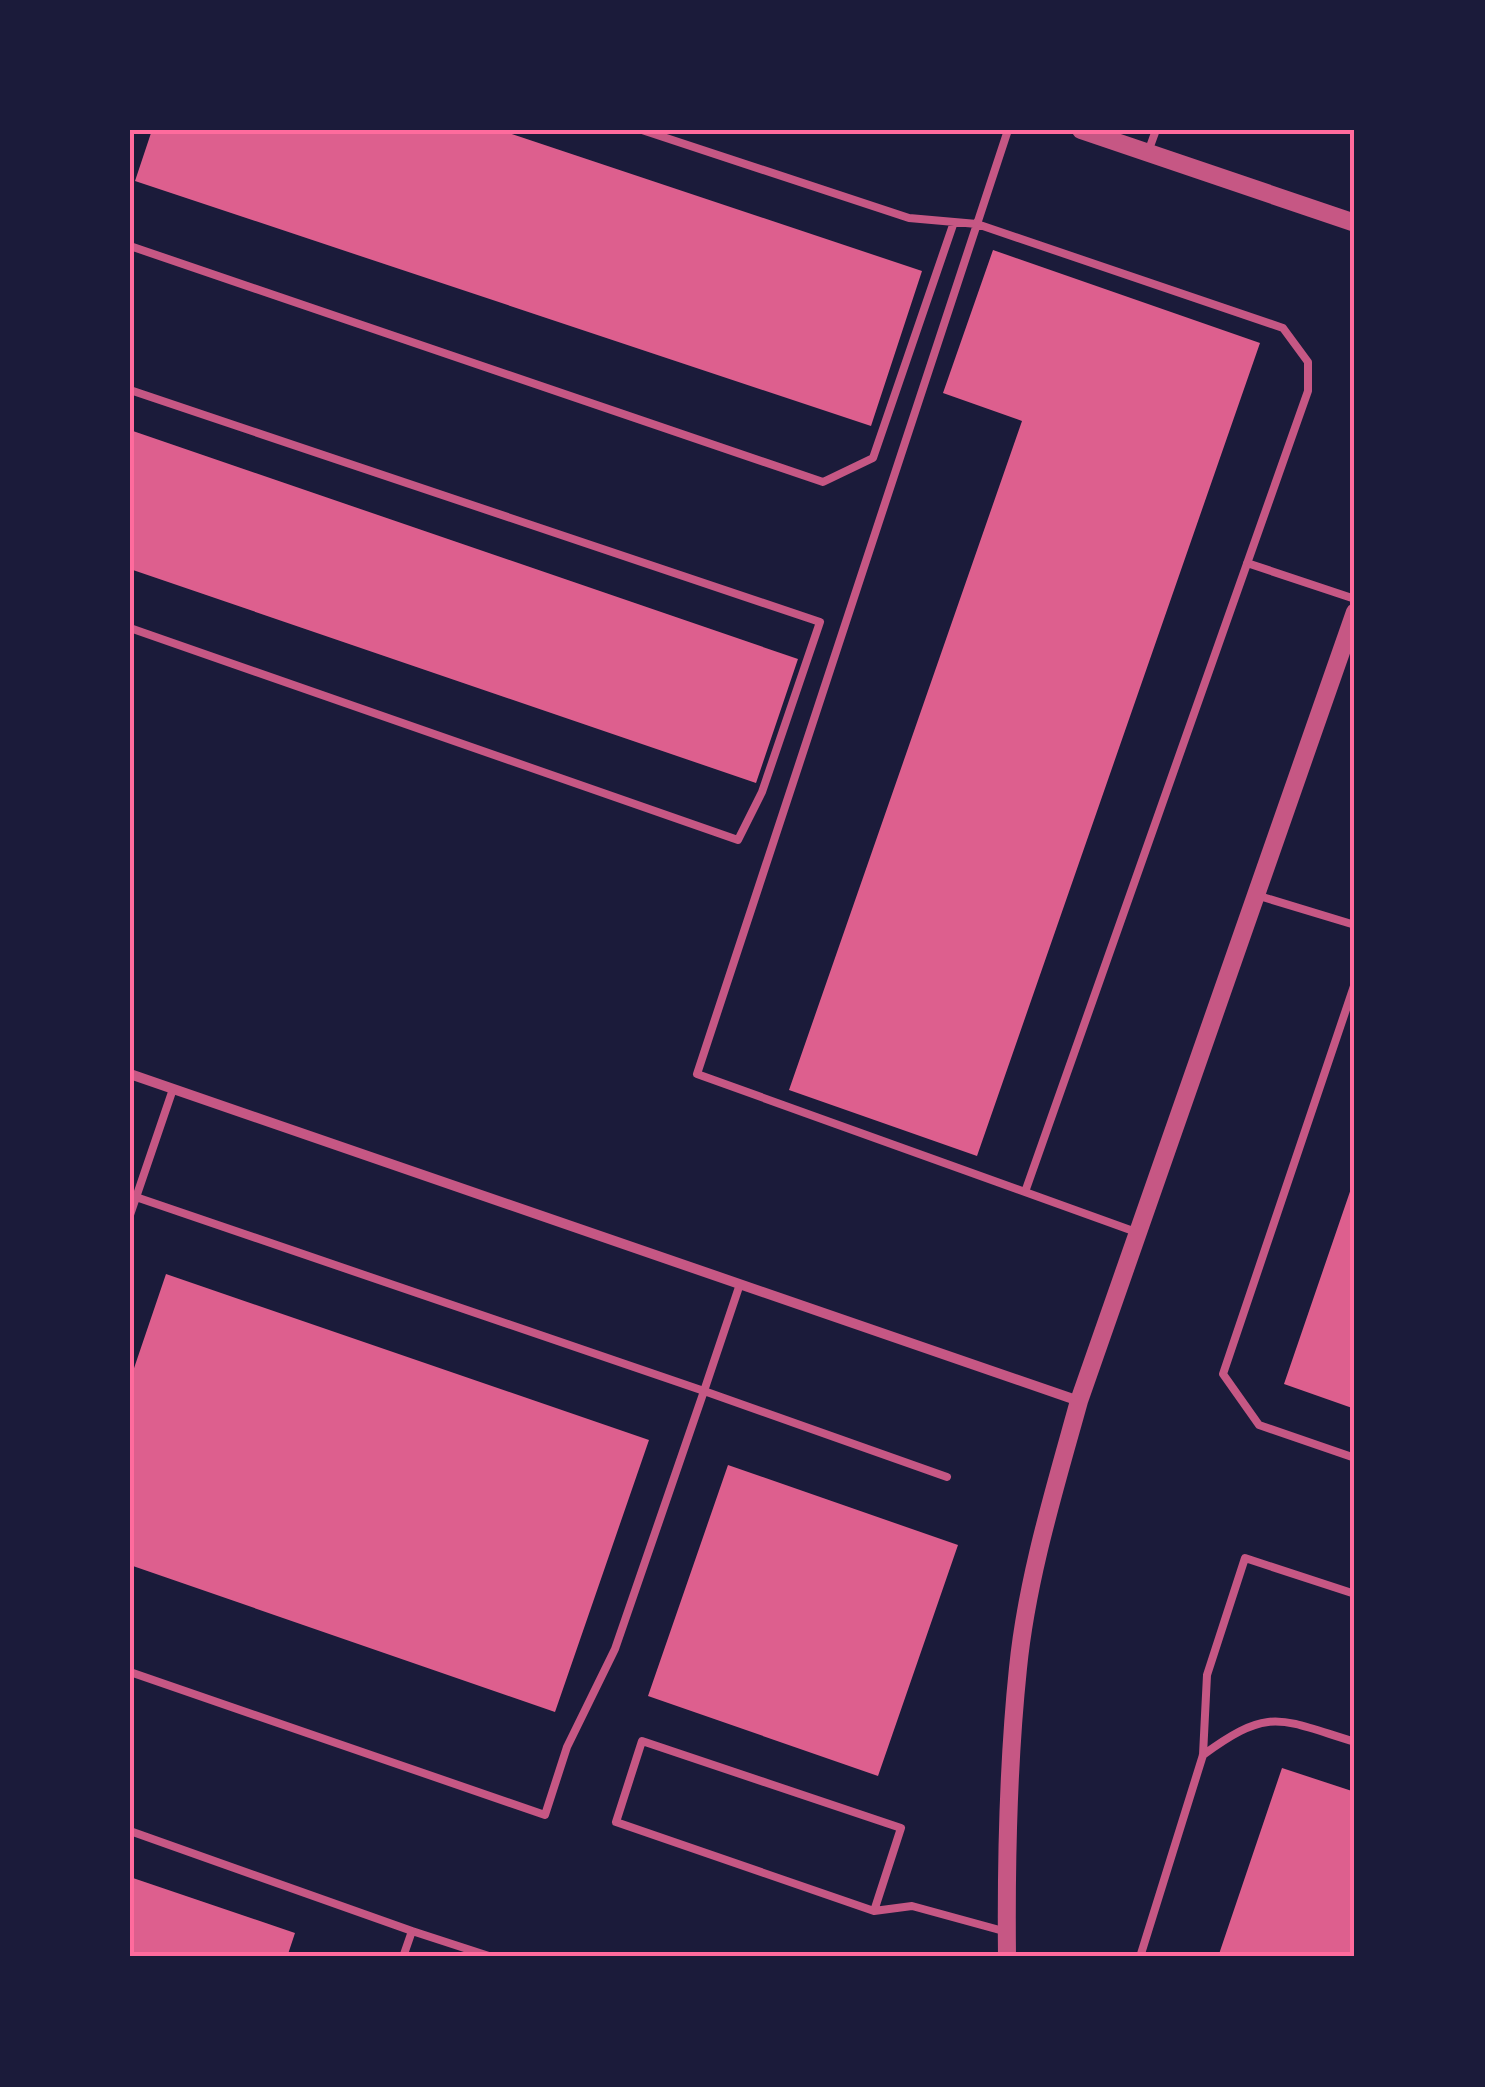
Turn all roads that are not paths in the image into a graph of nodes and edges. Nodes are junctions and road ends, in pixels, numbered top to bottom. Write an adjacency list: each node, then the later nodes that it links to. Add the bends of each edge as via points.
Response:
1 (642, 130): 6 (lane, via 910,218)
2 (1008, 130): 8 (lane)
3 (1156, 130): 5 (lane)
4 (1093, 132): 5 (street)
5 (1148, 152): 7 (street)
6 (954, 222): 8 (lane); 9 (lane, via 872,458 823,482)
7 (1355, 223)
8 (977, 224): 11 (lane, via 1282,328 1308,362 1308,391); 20 (lane, via 697,1074)
9 (130, 246)
10 (130, 390): 14 (lane, via 820,622 762,792 738,840)
11 (1247, 563): 12 (lane); 20 (lane)
12 (1355, 599)
13 (1355, 612): 15 (street)
14 (130, 628)
15 (1256, 895): 16 (lane); 23 (street)
16 (1355, 925)
17 (1355, 983): 27 (lane, via 1223,1374 1258,1425)
18 (130, 1074): 19 (street)
19 (174, 1090): 21 (lane); 24 (street)
20 (1025, 1192): 23 (lane)
21 (133, 1196): 22 (lane); 25 (lane)
22 (130, 1215)
23 (1138, 1233): 26 (street)
24 (740, 1284): 25 (lane); 26 (street)
25 (704, 1391): 28 (lane); 30 (lane, via 615,1649 567,1747 545,1815)
26 (1079, 1401): 36 (street, via 1018,1665)
27 (1355, 1458)
28 (947, 1477)
29 (1355, 1594): 32 (lane, via 1244,1558 1207,1676)
30 (130, 1672)
31 (1355, 1742): 32 (lane, via 1269,1720 1243,1726)
32 (1202, 1755): 40 (lane)
33 (130, 1832): 35 (lane)
34 (874, 1910): 34 (lane, via 616,1822 642,1742 902,1828); 36 (lane, via 912,1906)
35 (412, 1931): 37 (lane); 38 (lane)
36 (1007, 1932): 39 (street)
37 (403, 1957)
38 (492, 1957)
39 (1008, 1957)
40 (1140, 1957)

